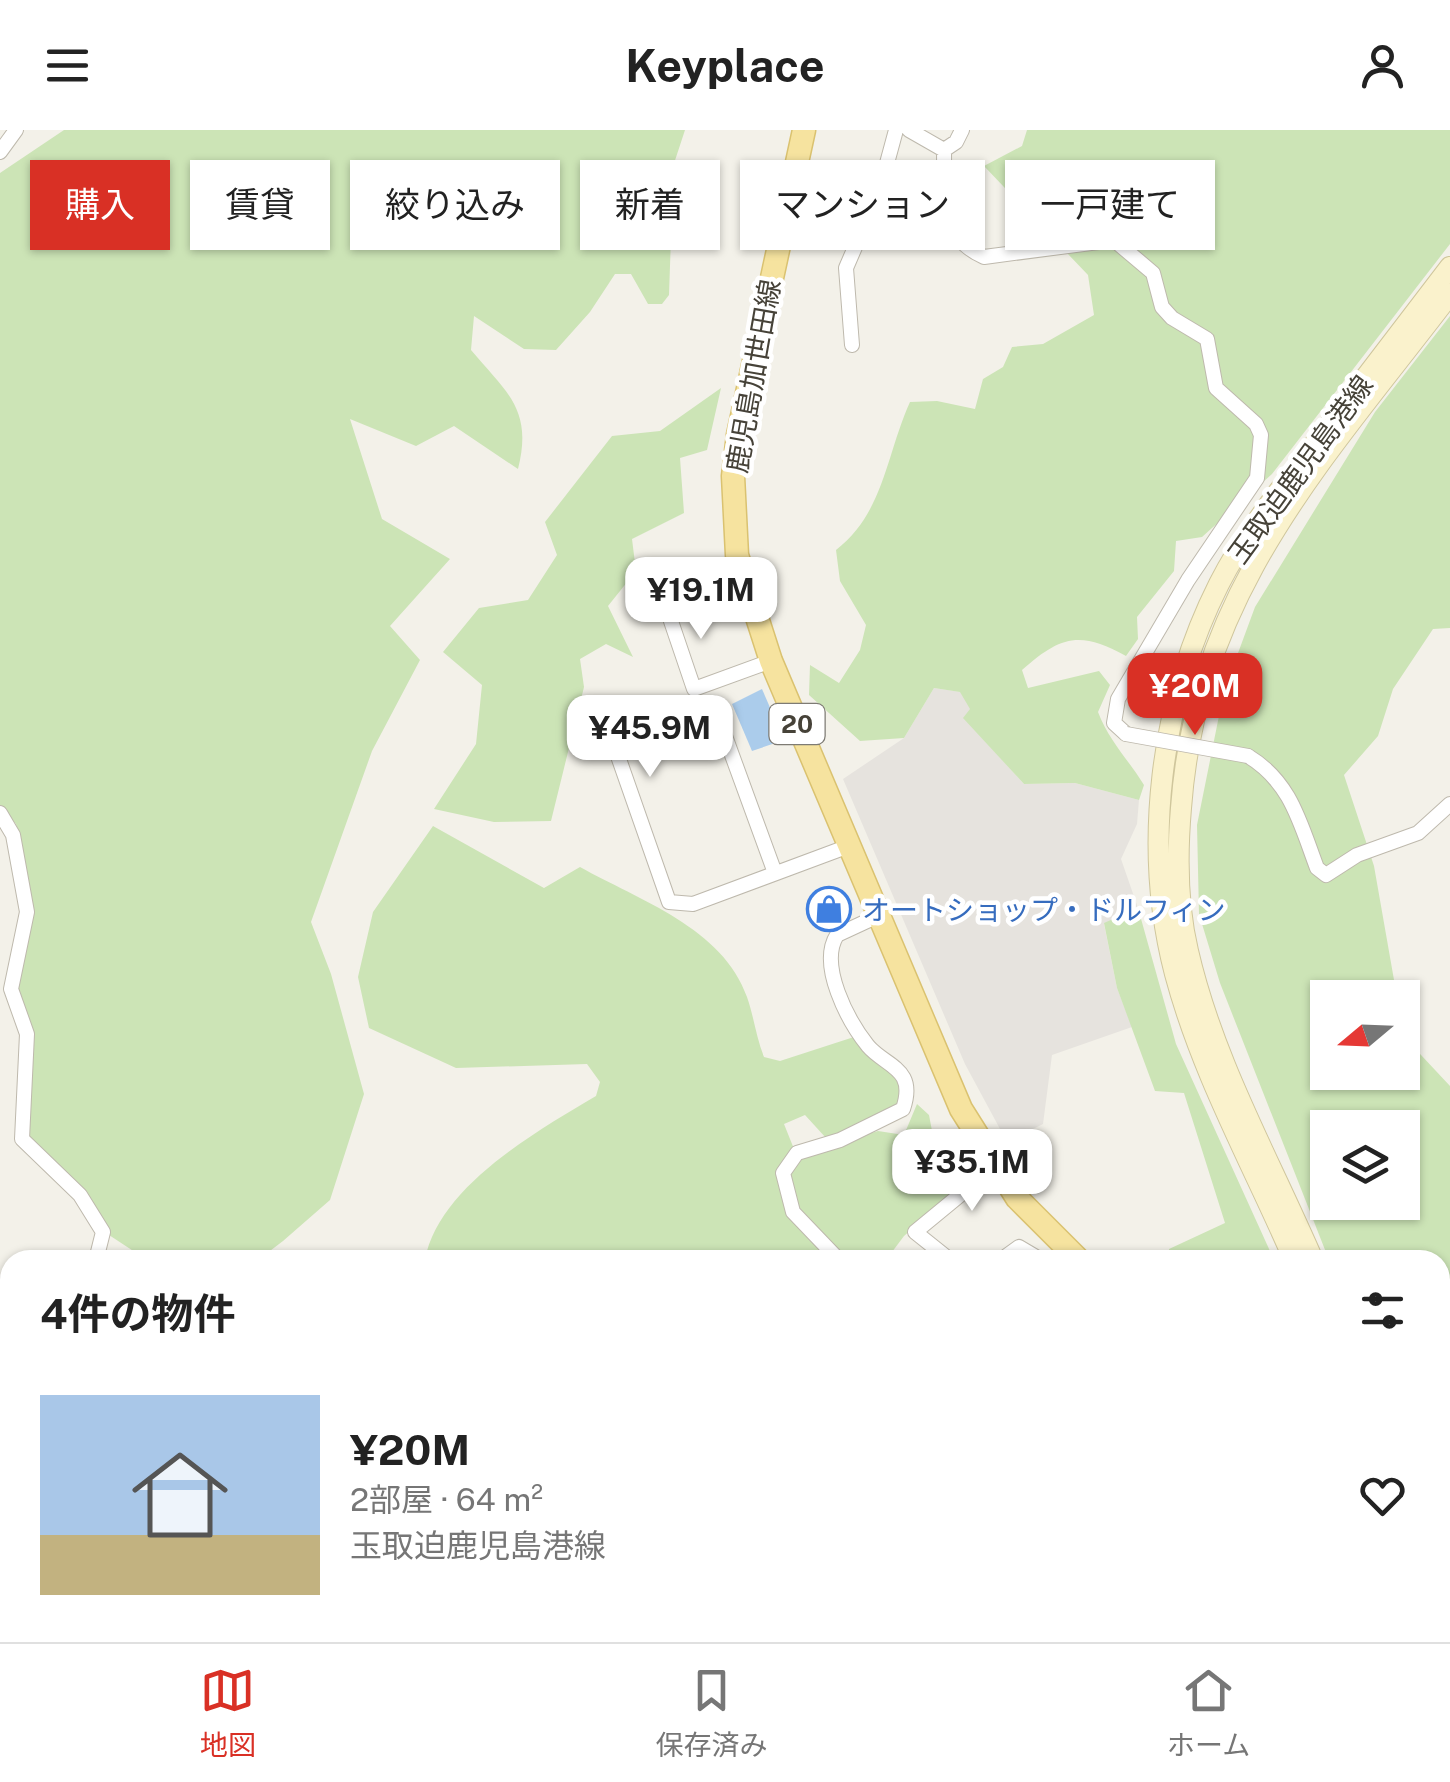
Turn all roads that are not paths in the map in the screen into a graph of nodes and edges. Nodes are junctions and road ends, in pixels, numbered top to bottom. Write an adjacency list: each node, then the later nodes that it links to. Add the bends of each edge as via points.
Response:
1 (16, 130): 7 (street)
2 (804, 130): 12 (main road, 鹿児島加世田線 / 20, via 733,476 738,556)
3 (896, 130): 10 (street, via 880,189 846,268)
4 (909, 130): 6 (street)
5 (962, 130): 6 (street)
6 (944, 150): 13 (street, bridge, via 951,234 966,249 984,258 1114,240 1153,273 1172,318 1207,339 1216,388 1261,435 1251,492 1188,580 1118,699 1114,724 1126,734 1248,756 1266,768 1291,797 1316,868 1326,875 1357,855 1418,834)
7 (0, 152)
8 (1450, 267): 23 (main road, 玉取迫鹿児島港線, via 1241,545 1201,623 1172,722 1159,848 1166,932 1217,1096)
9 (1450, 294): 24 (main road, 玉取迫鹿児島港線, via 1294,500 1244,578 1201,685 1183,778 1180,891 1196,983 1233,1087)
10 (852, 345)
11 (655, 574): 12 (street, via 694,689)
12 (771, 661): 15 (main road, 鹿児島加世田線 / 20)
13 (1450, 804)
14 (0, 813): 19 (street, via 13,835 27,912 12,989 26,1034 22,1140 80,1196 103,1232)
15 (849, 846): 16 (street); 17 (main road, 鹿児島加世田線 / 20)
16 (775, 873): 16 (street, via 693,904 669,902 612,739 713,702)
17 (878, 916): 18 (main road, 鹿児島加世田線 / 20, via 961,1108); 20 (street, via 837,936 829,956 841,996 870,1048 899,1069 903,1109 840,1140 797,1152 783,1172 793,1212)
18 (998, 1171): 21 (street, via 916,1232); 22 (main road, 鹿児島加世田線 / 20)
19 (98, 1250)
20 (829, 1250)
21 (938, 1250)
22 (1066, 1250)
23 (1289, 1250)
24 (1308, 1250)

